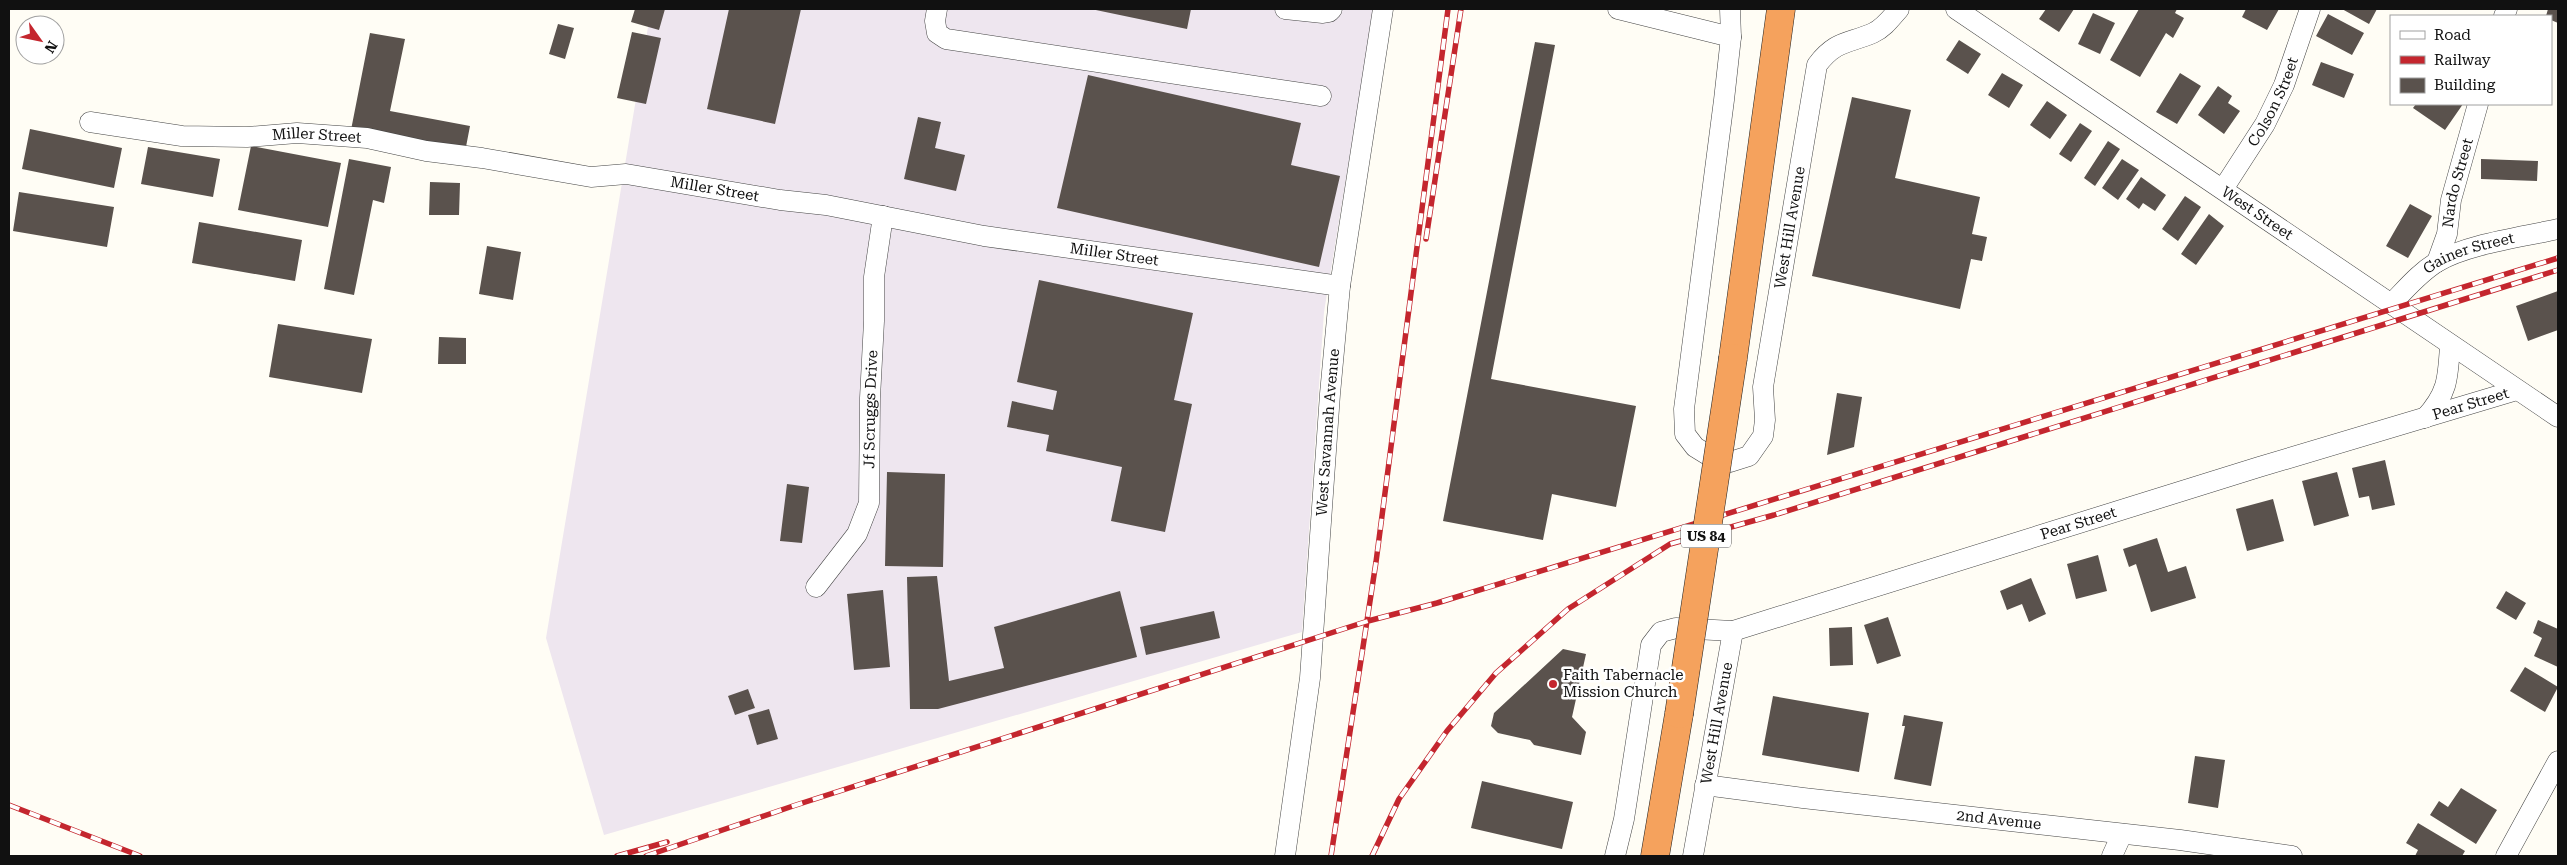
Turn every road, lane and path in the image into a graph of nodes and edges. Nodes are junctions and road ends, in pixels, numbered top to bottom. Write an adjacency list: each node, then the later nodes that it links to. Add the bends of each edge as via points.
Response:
1 (937, 9): 12 (street, via 937,33 946,39)
2 (1286, 9): 3 (street, via 1323,12)
3 (1332, 9)
4 (1383, 9): 19 (street, West Savannah Avenue)
5 (1618, 9): 11 (street)
6 (1730, 9): 11 (street, West Hill Avenue)
7 (1782, 9): 32 (highway, US 84, bridge, via 1733,358)
8 (1898, 9): 11 (street, West Hill Avenue, via 1886,24 1828,51 1817,65 1763,387 1763,436 1750,456 1730,462 1695,447 1685,434 1684,409)
9 (1956, 9): 15 (street, West Street)
10 (2310, 9): 15 (street, Colson Street, via 2284,85 2265,124)
11 (1731, 37)
12 (1321, 96)
13 (2478, 105): 18 (street, Nardo Street, via 2451,200 2447,234)
14 (90, 122): 16 (street, Miller Street, via 182,136 247,137 297,133 367,138 426,151 591,177 626,174)
15 (2223, 189): 20 (street, West Street)
16 (883, 216): 19 (street, Miller Street, via 993,237); 25 (street, Jf Scruggs Drive, via 874,277 869,504 857,534)
17 (2558, 229): 18 (street, Gainer Street, via 2480,246)
18 (2437, 262): 20 (street, Gainer Street, via 2415,279)
19 (1340, 286): 30 (street, West Savannah Avenue, via 1310,678)
20 (2392, 304): 21 (street, West Street)
21 (2450, 345): 22 (street, West Street); 24 (street, Pear Street, via 2445,389 2440,402)
22 (2517, 390): 23 (street, West Street); 24 (street, Pear Street)
23 (2558, 417)
24 (2425, 418): 26 (street, Pear Street)
25 (816, 587)
26 (1733, 630): 28 (street, West Hill Avenue); 31 (street, via 1676,628 1661,632 1651,645 1624,819)
27 (2558, 761): 36 (street)
28 (1705, 785): 29 (street, 2nd Avenue); 33 (street, West Hill Avenue)
29 (2122, 834): 34 (street); 35 (street, 2nd Avenue)
30 (1285, 856)
31 (1615, 856)
32 (1655, 856)
33 (1693, 856)
34 (2112, 856)
35 (2292, 856)
36 (2506, 856)

